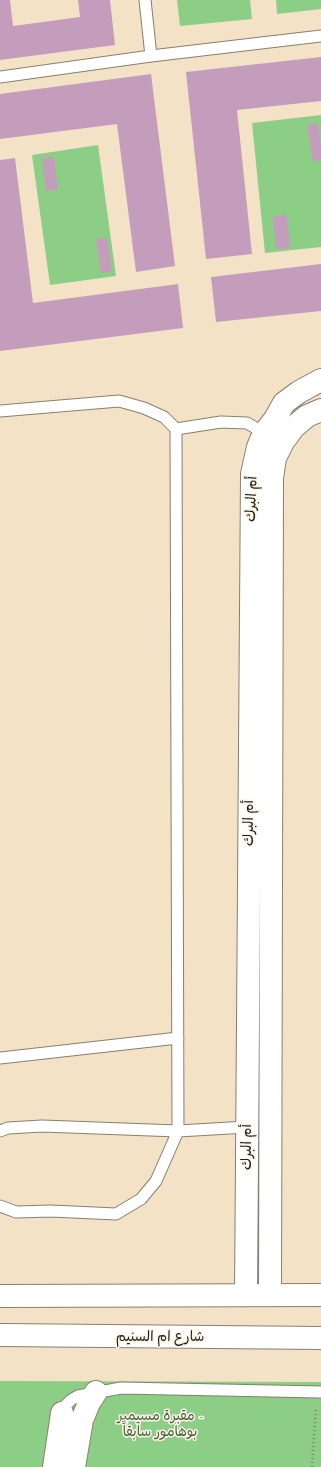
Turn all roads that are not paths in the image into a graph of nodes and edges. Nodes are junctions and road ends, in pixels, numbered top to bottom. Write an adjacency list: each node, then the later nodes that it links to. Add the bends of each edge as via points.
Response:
1 (145, 0): 3 (lane)
2 (321, 36): 3 (lane)
3 (151, 56): 4 (lane)
4 (0, 77)
5 (321, 380): 9 (street, أم البرك, via 284,403)
6 (321, 410): 17 (street, أم البرك, via 307,416 294,427 283,442 275,458 272,478)
7 (0, 411): 8 (lane, via 119,401 164,417)
8 (176, 429): 9 (lane, via 221,422 247,423); 10 (lane)
9 (264, 433): 12 (street, أم البرك, via 254,461 251,493)
10 (178, 1038): 11 (lane); 14 (lane)
11 (0, 1058)
12 (247, 1127): 14 (lane); 16 (street, أم البرك)
13 (0, 1131): 14 (lane, via 8,1128 42,1126)
14 (178, 1131): 15 (lane, via 156,1181 141,1200 116,1214 16,1212)
15 (0, 1206)
16 (246, 1295): 17 (street); 19 (street)
17 (270, 1295): 18 (street)
18 (321, 1295)
19 (0, 1296)
20 (0, 1335): 21 (street, شارع ام السنيم)
21 (321, 1338)
22 (96, 1392): 23 (lane, via 122,1388); 24 (lane, via 71,1400); 26 (street, via 82,1420)
23 (319, 1392)
24 (62, 1412): 25 (street)
25 (54, 1467)
26 (74, 1467)

